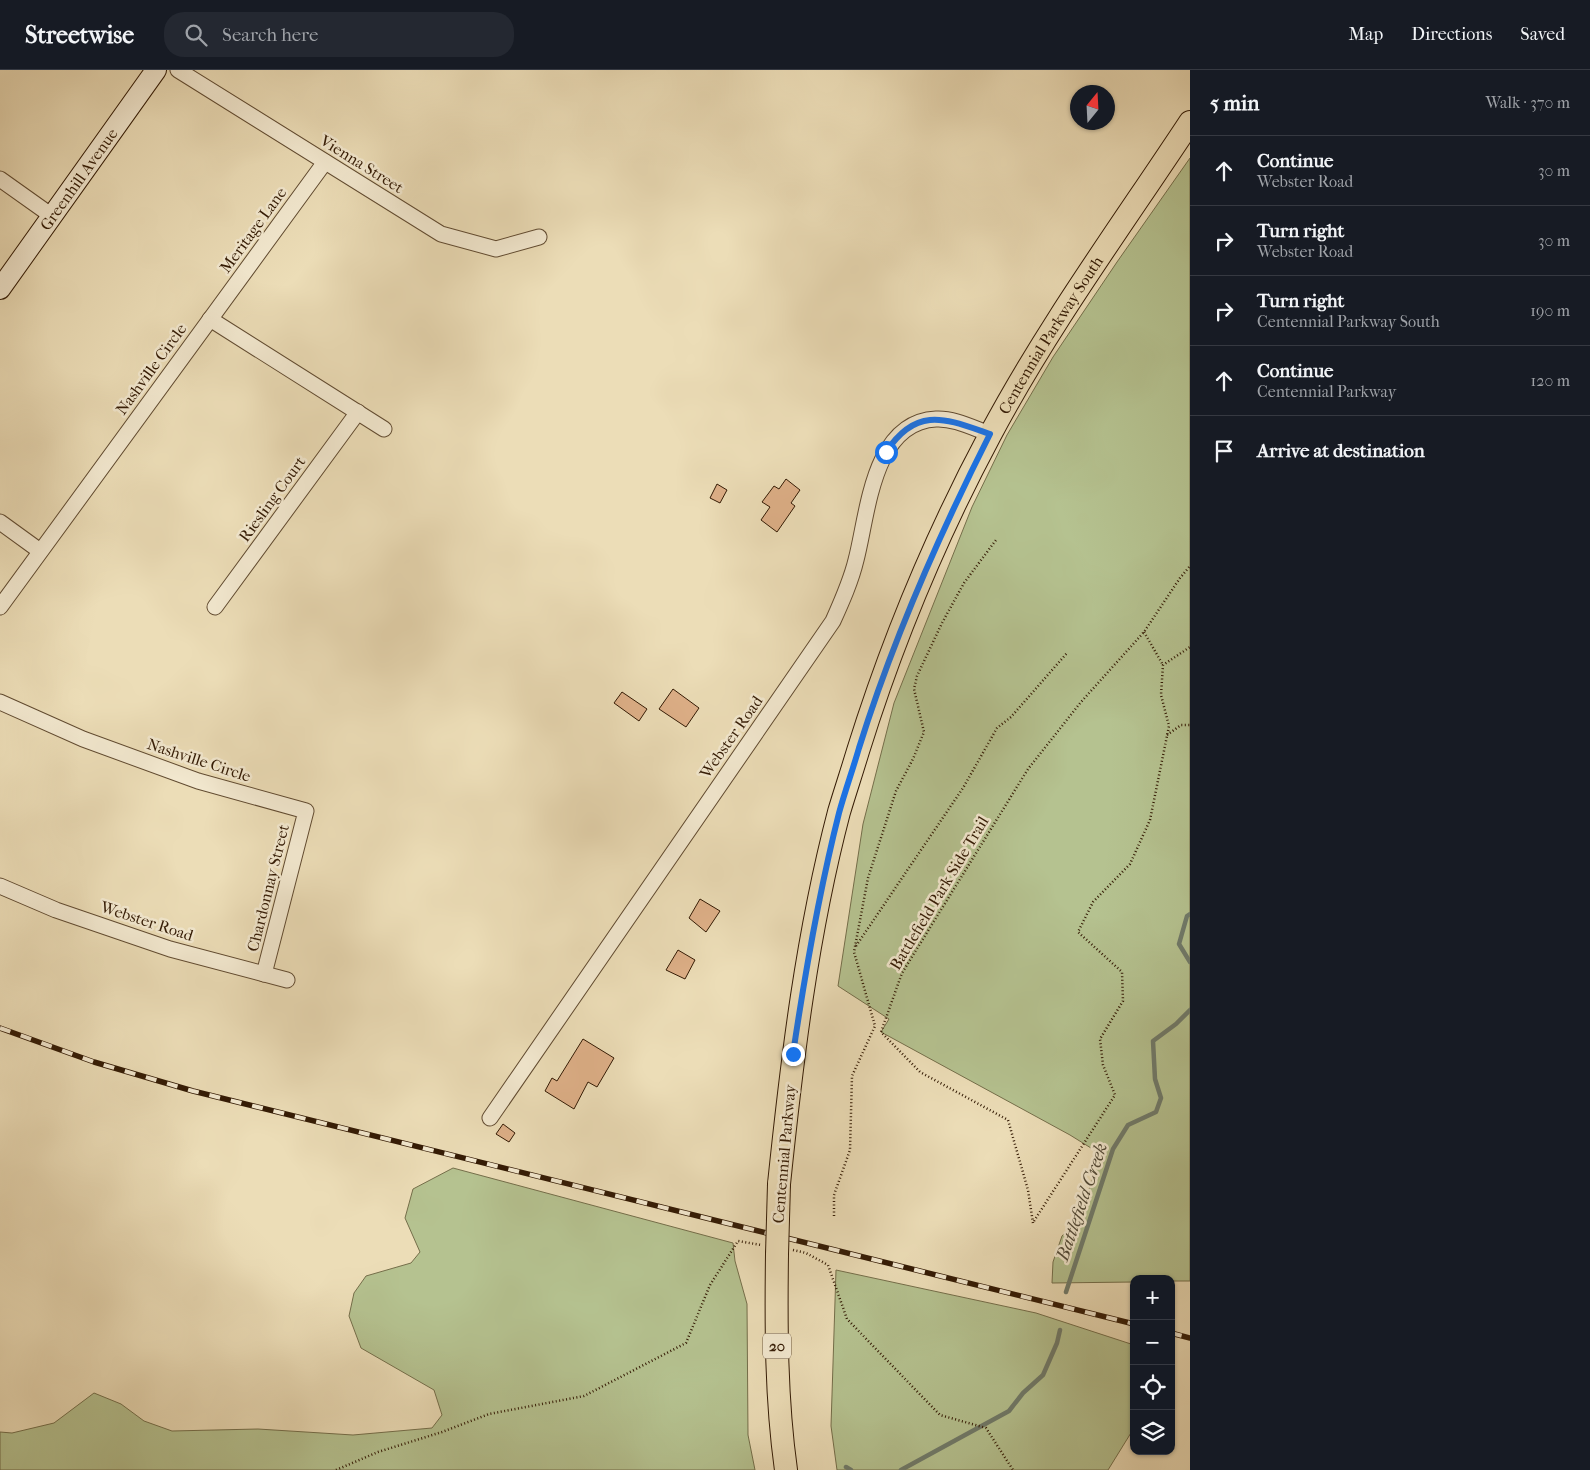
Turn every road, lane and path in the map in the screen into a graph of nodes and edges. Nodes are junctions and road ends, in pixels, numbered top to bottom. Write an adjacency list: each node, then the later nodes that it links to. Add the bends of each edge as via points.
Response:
1 (156, 70): 6 (street, Greenhill Avenue)
2 (178, 70): 4 (street, Vienna Street)
3 (1190, 122): 12 (main road, Centennial Parkway South / 20, via 1032,359)
4 (326, 162): 7 (street, Vienna Street, via 441,234 496,249); 9 (street, Meritage Lane)
5 (0, 179): 6 (street)
6 (52, 216): 8 (street, Greenhill Avenue)
7 (539, 237)
8 (0, 288)
9 (210, 319): 10 (street, Nashville Circle); 15 (street, Nashville Circle)
10 (358, 412): 11 (street, Nashville Circle); 18 (street, Riesling Court)
11 (384, 429)
12 (990, 434): 27 (main road, Centennial Parkway South / 20, via 916,590 875,697); 32 (street, Webster Road, via 950,420 933,419 910,427 896,438 876,475 856,560 833,621)
13 (0, 522): 15 (street)
14 (996, 540): 29 (path, via 964,583 917,676 914,689 924,732 896,790 868,878)
15 (40, 551): 17 (street, Nashville Circle)
16 (1190, 566): 19 (path, Battlefield Park Side Trail)
17 (0, 607)
18 (214, 608)
19 (1144, 632): 22 (path); 25 (path, Battlefield Park Side Trail, via 1081,702 1028,769 902,973 881,1032 920,1072 1008,1120 1028,1190 1033,1223 1115,1095 1103,1065 1100,1039 1123,1001 1122,972 1078,932 1093,902 1130,864 1150,820)
20 (1190, 647): 22 (path)
21 (1067, 653): 29 (path, via 1011,717 997,728 963,788)
22 (1163, 665): 25 (path, via 1161,695 1169,726)
23 (0, 702): 26 (street, Nashville Circle, via 83,739 198,781)
24 (1190, 725): 25 (path, via 1181,725)
25 (1167, 735)
26 (306, 811): 30 (street, Chardonnay Street)
27 (840, 811): 37 (main road, Centennial Parkway / 20, bridge, via 808,952 779,1184 776,1324 781,1439)
28 (0, 886): 30 (street, Webster Road, via 56,910 170,949)
29 (855, 948): 33 (path, via 874,1026 852,1076 850,1150 834,1196)
30 (264, 974): 31 (street, Webster Road)
31 (287, 980)
32 (490, 1118)
33 (834, 1216)
34 (738, 1240): 36 (path, via 710,1285 686,1343 584,1396 489,1414)
35 (806, 1253): 38 (path, via 828,1265 847,1319 940,1415 986,1428)
36 (336, 1470)
37 (786, 1470)
38 (1013, 1470)

